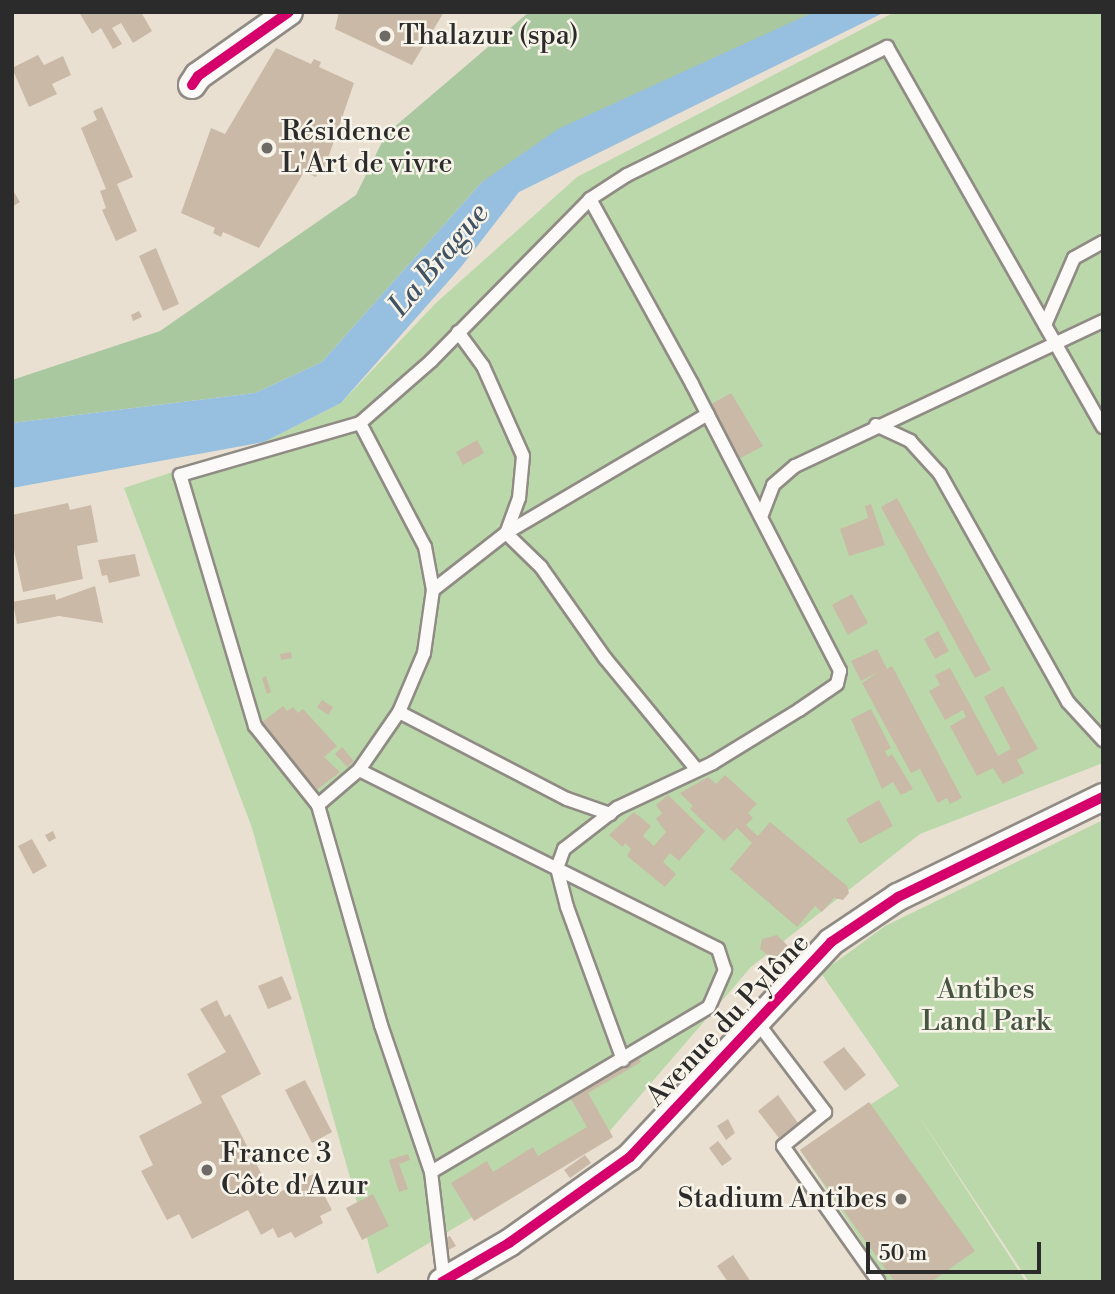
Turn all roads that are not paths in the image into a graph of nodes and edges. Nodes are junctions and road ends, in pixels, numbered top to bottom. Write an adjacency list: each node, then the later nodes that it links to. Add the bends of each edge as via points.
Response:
1 (289, 12): 2 (street, via 198,76)
2 (192, 85)
3 (590, 199): 6 (lane, via 627,175 887,47); 7 (lane); 9 (lane)
4 (1103, 242): 6 (lane, via 1074,258)
5 (1103, 321): 8 (lane, via 1075,337)
6 (1045, 325): 8 (lane)
7 (458, 332): 10 (lane); 14 (lane, via 483,366 523,456 519,498)
8 (1053, 341): 11 (lane); 12 (lane)
9 (708, 414): 13 (lane); 14 (lane)
10 (360, 423): 15 (lane, via 425,547); 21 (lane, via 180,475 256,726)
11 (876, 425): 13 (lane, via 795,467 774,485); 17 (lane, via 910,441 940,474 1068,702)
12 (1103, 427)
13 (761, 517): 19 (lane, via 840,671 837,684)
14 (506, 533): 15 (lane); 19 (lane, via 541,567 605,658)
15 (433, 590): 16 (lane, via 424,653)
16 (399, 712): 18 (lane); 22 (lane, via 567,799)
17 (1103, 740)
18 (359, 770): 21 (lane); 23 (lane)
19 (697, 771): 22 (lane)
20 (1103, 797): 24 (street, Avenue du Pylône, via 898,897 831,942)
21 (318, 805): 26 (lane, via 380,1026)
22 (610, 814): 23 (lane, via 564,849)
23 (557, 868): 25 (lane); 25 (lane, via 718,949 725,970 709,1007)
24 (757, 1021): 27 (street, Avenue du Pylône, via 630,1157 509,1243); 28 (lane, via 825,1112 783,1146)
25 (623, 1060): 26 (lane)
26 (431, 1172): 27 (lane)
27 (443, 1281)
28 (879, 1282)

